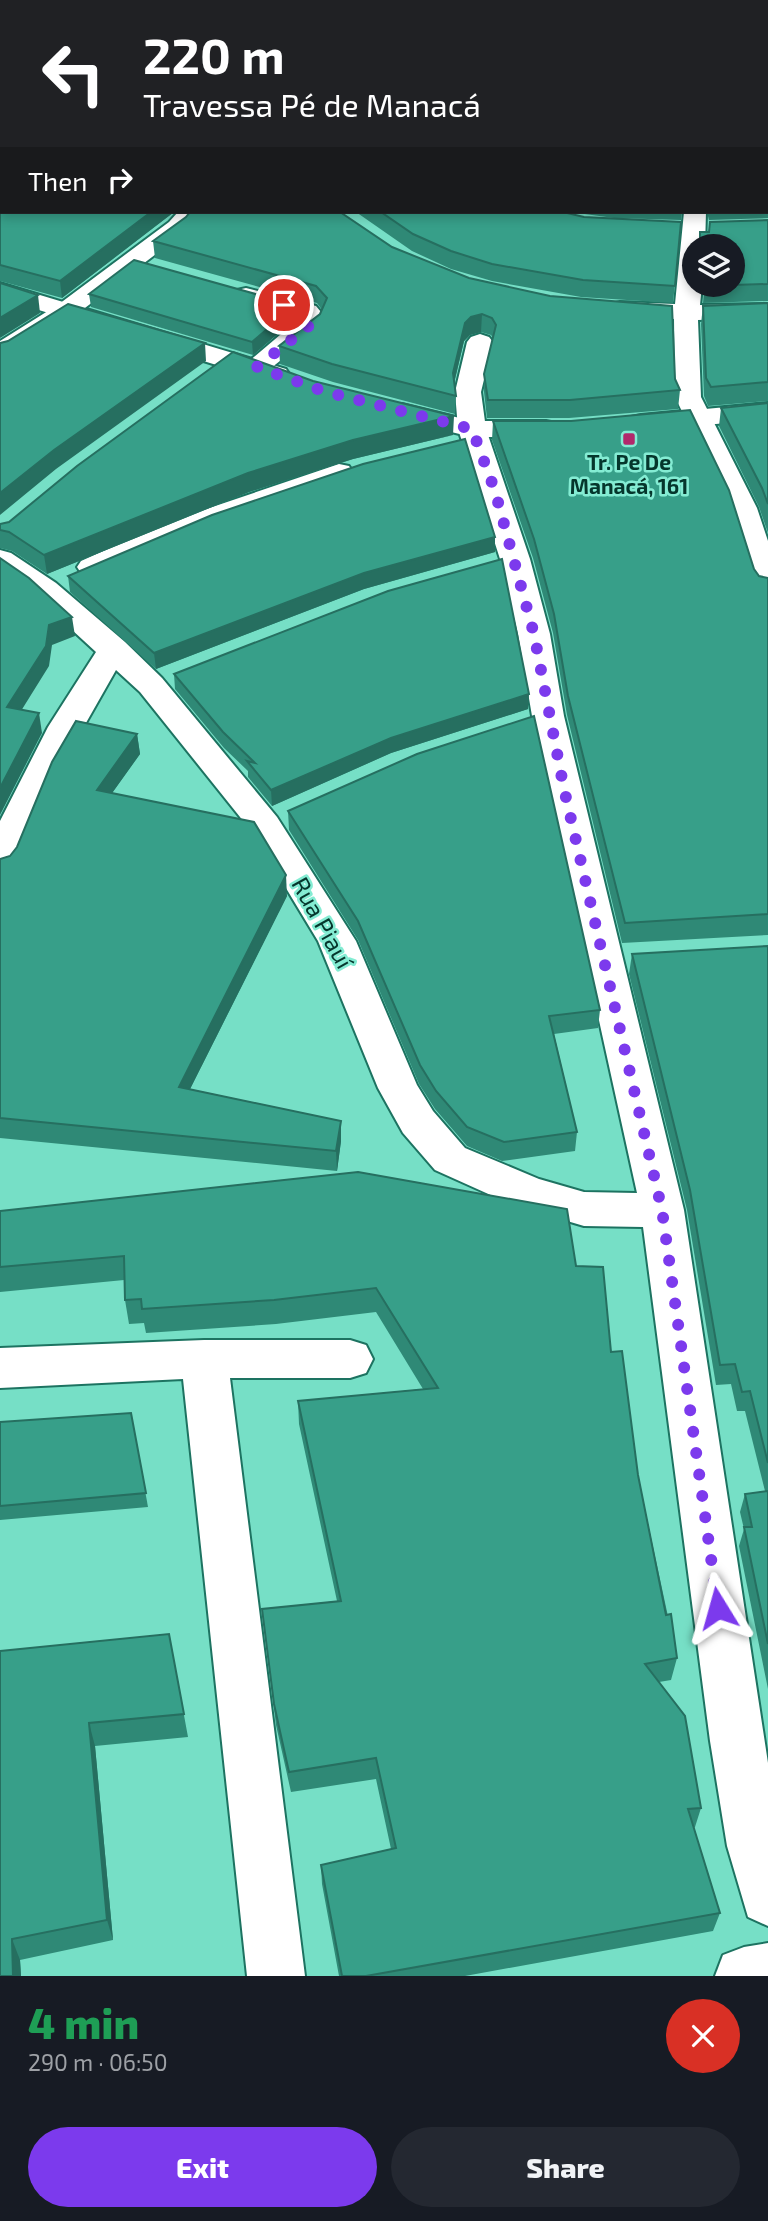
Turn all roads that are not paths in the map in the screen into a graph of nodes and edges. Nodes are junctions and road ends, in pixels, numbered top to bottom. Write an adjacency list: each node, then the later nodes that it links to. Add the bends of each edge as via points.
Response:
1 (188, 214): 5 (street)
2 (695, 221): 3 (street); 4 (street); 12 (street)
3 (668, 228)
4 (723, 229)
5 (130, 261): 6 (street); 10 (street)
6 (155, 269)
7 (218, 287): 15 (street, via 307,311 313,317 300,334)
8 (0, 290): 10 (street)
9 (603, 308): 12 (street)
10 (68, 309): 14 (street); 15 (street)
11 (768, 311): 12 (street)
12 (685, 313): 20 (street, via 684,378)
13 (480, 342): 23 (street, via 468,393)
14 (0, 352)
15 (244, 363): 16 (street); 17 (street)
16 (200, 380)
17 (296, 381)
18 (373, 404): 23 (street)
19 (768, 411): 20 (street)
20 (697, 417): 21 (street); 27 (street, via 743,508)
21 (619, 425)
22 (569, 429): 23 (street)
23 (474, 435): 24 (street); 31 (street, via 495,491 503,562 534,634 533,720 619,959)
24 (435, 448)
25 (360, 465): 28 (street, via 178,528)
26 (0, 559): 28 (street, Rua Piauí)
27 (768, 587)
28 (45, 589): 29 (street, Rua Piauí)
29 (114, 649): 30 (street, via 69,714 21,807); 31 (street, Rua Piauí, via 164,680 278,819 337,941 398,1088 418,1122 450,1158 528,1193 584,1209)
30 (0, 866)
31 (662, 1210): 35 (street, via 737,1741)
32 (204, 1359): 33 (street); 34 (street); 37 (street)
33 (350, 1359)
34 (0, 1368)
35 (768, 1897)
36 (768, 1972): 38 (street)
37 (276, 1976)
38 (744, 1976)

